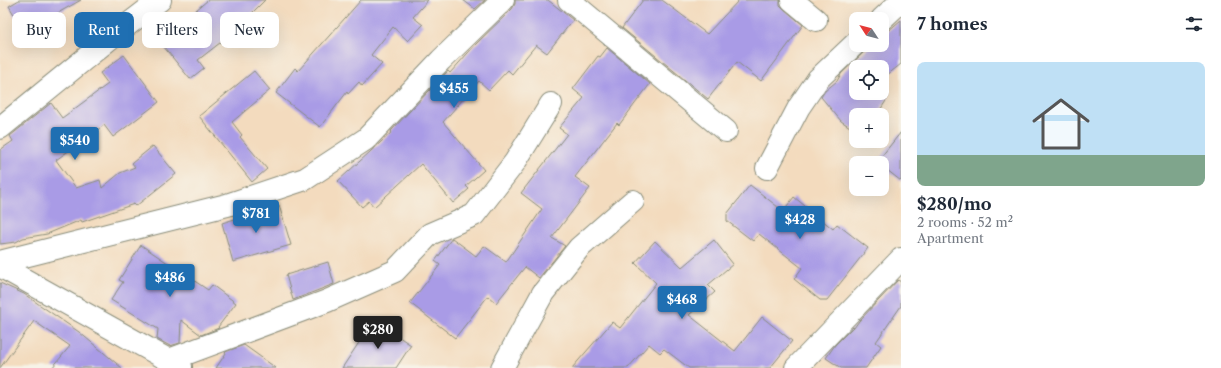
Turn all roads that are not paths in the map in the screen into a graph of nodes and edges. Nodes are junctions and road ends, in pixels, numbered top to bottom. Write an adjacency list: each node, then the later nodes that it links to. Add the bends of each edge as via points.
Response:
1 (160, 0): 10 (street)
2 (503, 0): 15 (street, via 441,60 366,139 305,179 227,205)
3 (569, 0): 11 (street)
4 (792, 0): 7 (street)
5 (901, 1): 6 (street)
6 (889, 12)
7 (816, 20)
8 (849, 50): 12 (street, via 818,79 799,107)
9 (552, 104): 17 (street, via 515,162 474,215 430,234 394,271)
10 (0, 128)
11 (726, 131)
12 (767, 168)
13 (633, 201): 18 (street, via 579,248 542,293)
14 (901, 259): 19 (street)
15 (0, 262)
16 (0, 266): 17 (street)
17 (176, 364)
18 (502, 368)
19 (796, 368)

